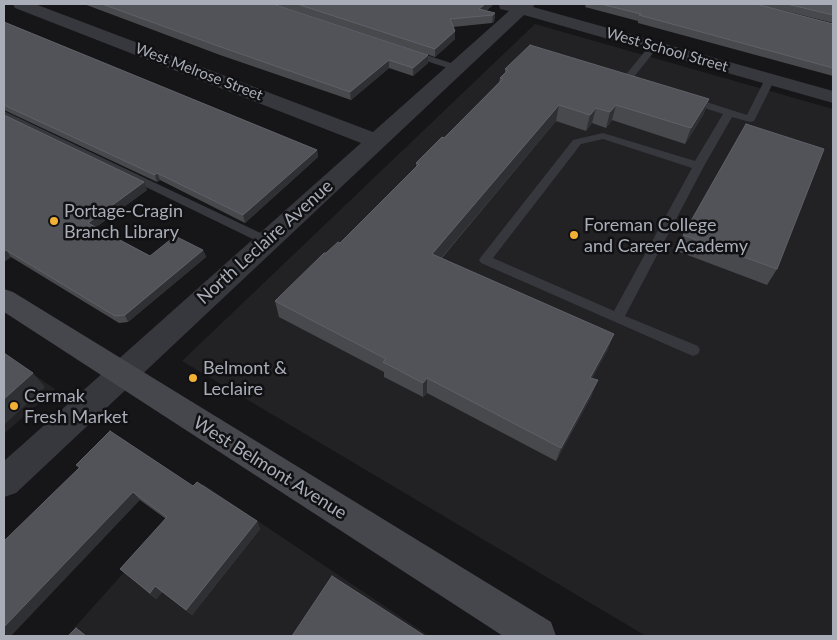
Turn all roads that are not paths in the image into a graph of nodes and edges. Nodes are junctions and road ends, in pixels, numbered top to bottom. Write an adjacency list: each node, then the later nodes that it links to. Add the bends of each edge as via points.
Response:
1 (21, 4): 13 (street, West Melrose Street)
2 (500, 4): 3 (street, West School Street)
3 (524, 7): 4 (street, West School Street); 6 (street, North Leclaire Avenue)
4 (653, 46): 7 (street, West School Street); 8 (lane, via 627,78)
5 (398, 49): 6 (lane)
6 (457, 68): 13 (street, North Leclaire Avenue)
7 (770, 79): 10 (street, West School Street); 11 (lane, via 750,119)
8 (645, 85)
9 (683, 97): 11 (lane)
10 (833, 97)
11 (729, 113): 14 (lane)
12 (4, 114): 15 (lane)
13 (376, 141): 15 (street, North Leclaire Avenue)
14 (698, 166): 17 (lane); 17 (lane, via 603,136 576,142 485,260)
15 (267, 241): 19 (street, North Leclaire Avenue)
16 (4, 299): 19 (main road, West Belmont Avenue)
17 (618, 318): 18 (lane)
18 (693, 350)
19 (121, 373): 20 (street, North Leclaire Avenue); 21 (main road, West Belmont Avenue)
20 (4, 482)
21 (537, 636)

